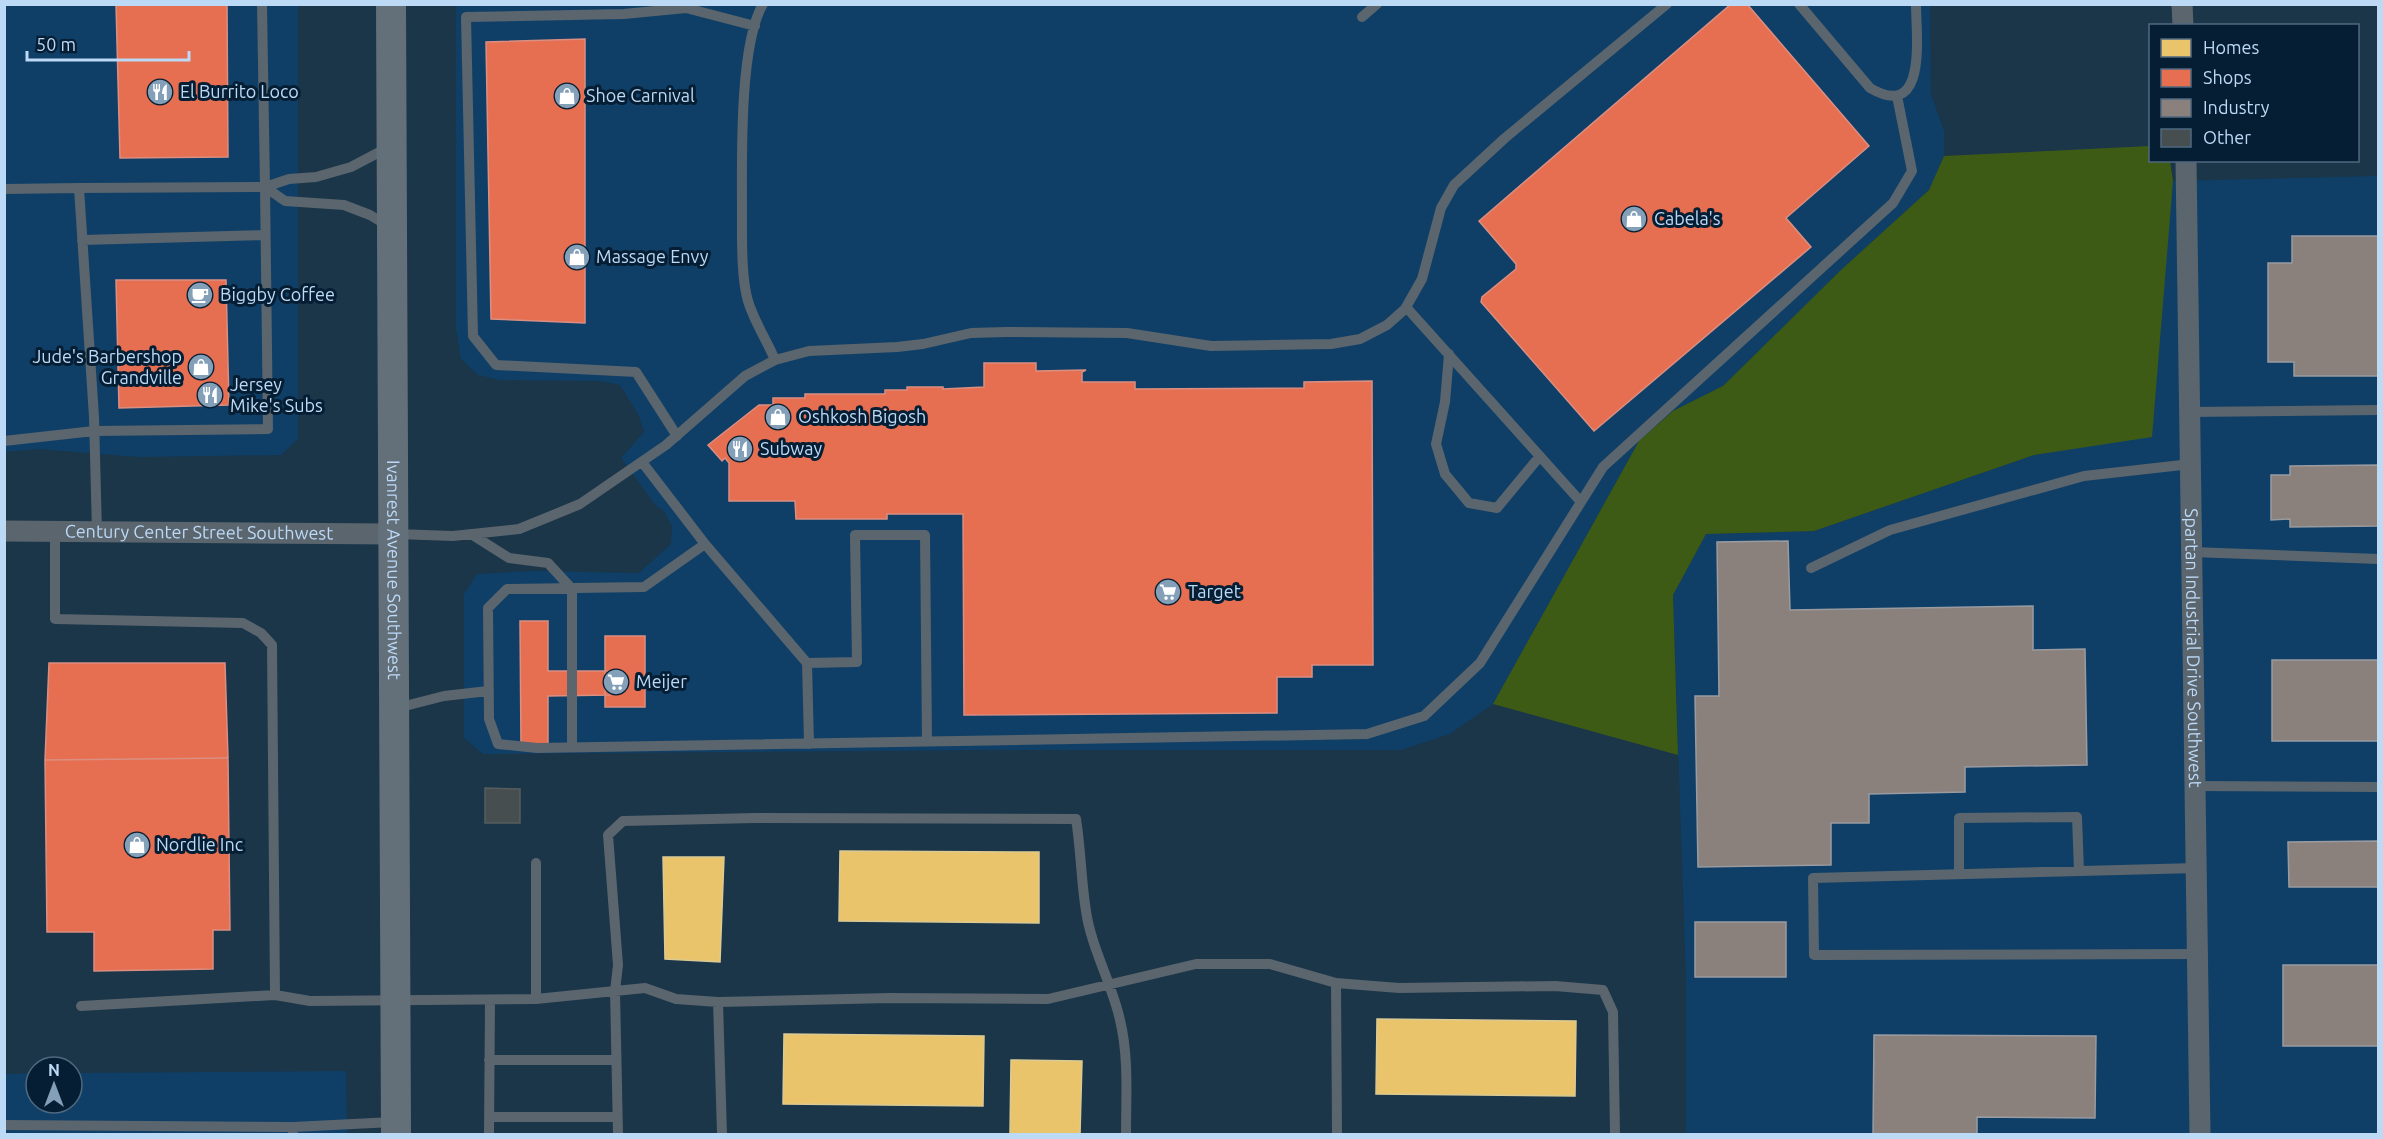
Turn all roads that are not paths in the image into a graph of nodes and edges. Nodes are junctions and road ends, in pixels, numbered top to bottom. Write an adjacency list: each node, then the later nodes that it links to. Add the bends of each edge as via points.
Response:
1 (262, 4): 16 (lane)
2 (391, 4): 13 (street, Ivanrest Avenue Southwest)
3 (763, 4): 11 (lane)
4 (1377, 4): 9 (lane)
5 (1667, 4): 21 (lane, via 1497,144 1454,185 1441,208 1422,279)
6 (1799, 4): 12 (lane, via 1870,88 1883,95)
7 (1916, 4): 12 (lane, via 1917,69 1908,90)
8 (2182, 4): 10 (street)
9 (1362, 17)
10 (2183, 24)
11 (755, 26): 23 (lane, via 748,58 743,134 742,249 748,301); 27 (lane, via 686,8 624,14 466,17 473,336 496,365 636,372)
12 (1897, 96): 32 (lane, via 1912,171 1893,203 1603,466)
13 (391, 146): 16 (lane, via 351,166); 18 (street, Ivanrest Avenue Southwest)
14 (2186, 162): 25 (street, Spartan Industrial Drive Southwest)
15 (79, 188): 16 (lane); 17 (lane); 20 (lane)
16 (265, 188): 18 (lane, via 285,201 344,205); 19 (lane)
17 (4, 189)
18 (391, 228): 36 (street, Ivanrest Avenue Southwest)
19 (265, 235): 20 (lane); 26 (lane, via 268,429)
20 (82, 240): 26 (lane)
21 (1406, 307): 22 (lane); 23 (lane, via 1388,325 1369,335 1331,344 1211,346 1127,333 971,333 924,344 809,351)
22 (1449, 354): 29 (lane); 29 (lane, via 1436,444 1445,474 1469,503 1497,508)
23 (775, 360): 27 (lane, via 745,376)
24 (2379, 410): 25 (lane)
25 (2190, 411): 31 (street, Spartan Industrial Drive Southwest)
26 (94, 431): 28 (lane); 35 (lane)
27 (677, 436): 30 (lane)
28 (4, 441)
29 (1540, 456): 32 (lane)
30 (642, 462): 37 (lane, via 580,504 519,529); 38 (lane)
31 (2191, 464): 39 (street, Spartan Industrial Drive Southwest); 41 (lane, via 2084,476 1890,530)
32 (1581, 502): 46 (lane, via 1479,663 1424,716 1367,734)
33 (4, 531): 34 (street, Century Center Street Southwest)
34 (55, 531): 35 (street, Century Center Street Southwest); 59 (lane, via 55,619 243,623 272,645)
35 (97, 532): 36 (street, Century Center Street Southwest)
36 (392, 534): 37 (lane); 45 (street, Ivanrest Avenue Southwest)
37 (471, 534): 42 (lane, via 509,558 548,563)
38 (705, 544): 42 (lane, via 644,587); 43 (lane)
39 (2192, 552): 40 (lane); 49 (street, Spartan Industrial Drive Southwest)
40 (2379, 559)
41 (1811, 568)
42 (572, 589): 44 (lane, via 507,589 488,608); 48 (lane)
43 (807, 663): 46 (lane, via 857,662 855,535 925,535); 47 (lane)
44 (488, 691): 45 (lane); 48 (lane, via 489,719 498,744)
45 (393, 708): 61 (street, Ivanrest Avenue Southwest)
46 (927, 741): 47 (lane)
47 (809, 744): 48 (lane)
48 (572, 747)
49 (2195, 786): 50 (lane); 52 (street, Spartan Industrial Drive Southwest)
50 (2379, 787)
51 (536, 863): 60 (lane)
52 (2197, 868): 53 (lane); 55 (street, Spartan Industrial Drive Southwest)
53 (2079, 871): 54 (lane); 54 (lane, via 2077,817 1959,818)
54 (1959, 874): 55 (lane, via 1813,878 1814,955)
55 (2198, 954): 79 (street, Spartan Industrial Drive Southwest)
56 (1336, 983): 57 (lane, via 1270,964 1196,964); 77 (lane); 78 (lane, via 1399,988 1555,986 1603,990 1613,1011)
57 (1108, 984): 58 (lane, via 1086,912 1076,819 756,818 624,821 608,835 618,965); 63 (lane, via 1048,999); 76 (lane, via 1125,1046)
58 (615, 991): 60 (lane); 63 (lane, via 645,988 676,999); 66 (lane)
59 (275, 995): 61 (lane, via 310,1001); 64 (lane)
60 (536, 999): 62 (lane)
61 (395, 1000): 62 (lane); 70 (street, Ivanrest Avenue Southwest)
62 (490, 1000): 65 (lane)
63 (718, 1002): 75 (lane)
64 (81, 1006)
65 (489, 1060): 66 (lane); 67 (lane)
66 (615, 1060): 68 (lane)
67 (489, 1117): 68 (lane); 73 (lane)
68 (617, 1117): 74 (lane)
69 (4, 1125): 71 (lane)
70 (396, 1128): 72 (lane)
71 (208, 1130): 72 (lane)
72 (293, 1131)
73 (489, 1134)
74 (618, 1134)
75 (722, 1134)
76 (1126, 1134)
77 (1337, 1134)
78 (1615, 1134)
79 (2200, 1134)

